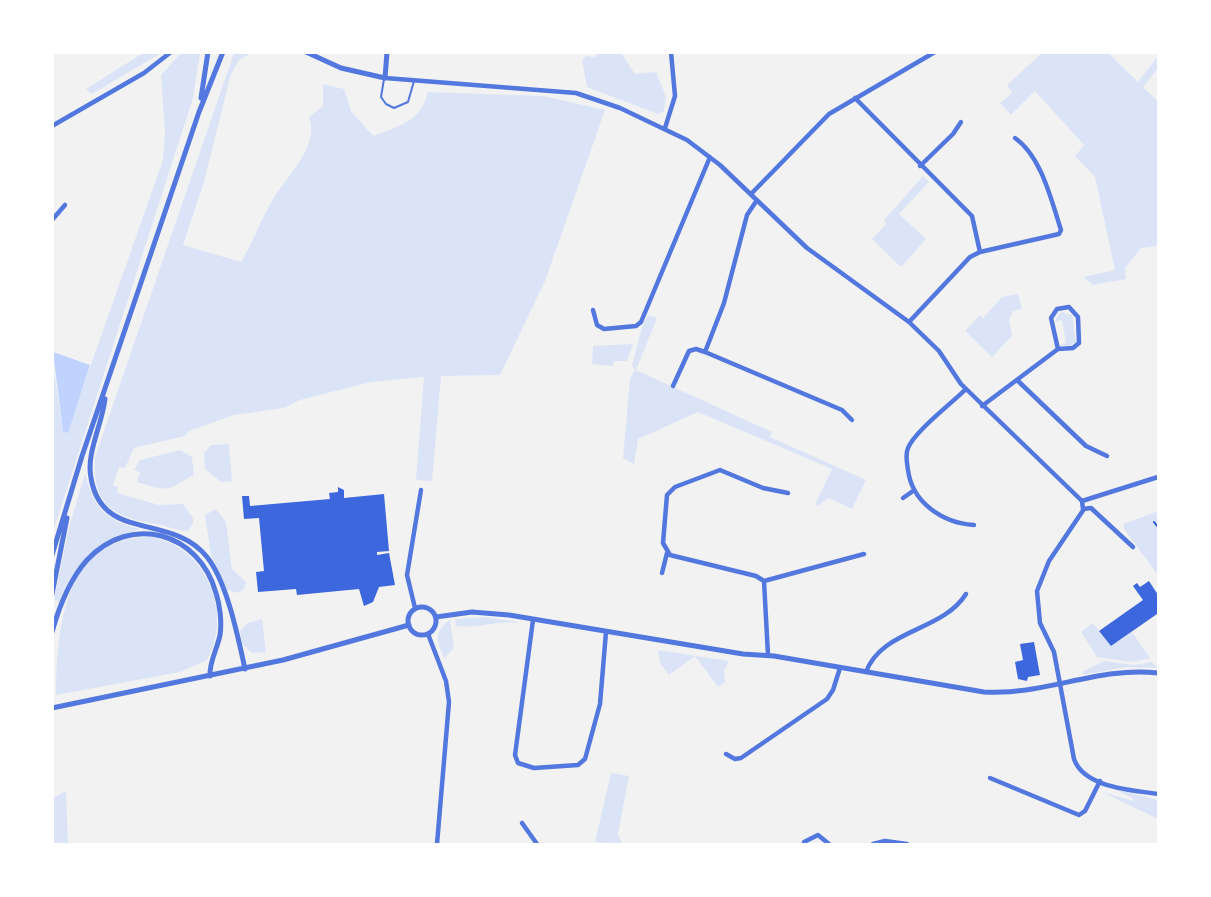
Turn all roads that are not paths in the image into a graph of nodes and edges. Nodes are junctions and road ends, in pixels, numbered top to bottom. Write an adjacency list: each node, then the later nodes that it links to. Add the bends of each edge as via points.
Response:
1 (171, 52): 13 (street, via 144,73)
2 (208, 52): 11 (street)
3 (223, 52): 11 (street)
4 (306, 52): 8 (street, via 341,68)
5 (387, 52): 8 (street)
6 (671, 52): 14 (street, via 675,96)
7 (935, 52): 10 (street)
8 (385, 78): 9 (street); 9 (lane, via 381,97 394,108 408,102)
9 (414, 80): 14 (street, via 576,93)
10 (855, 98): 17 (street); 18 (street, via 822,120)
11 (199, 112): 29 (street)
12 (961, 122): 17 (street)
13 (52, 126)
14 (665, 128): 16 (street)
15 (1015, 138): 22 (street, via 1028,147 1061,230 1054,237)
16 (710, 157): 18 (street); 23 (street, via 641,322 604,329 597,325)
17 (920, 166): 22 (street, via 972,216)
18 (751, 194): 19 (street)
19 (757, 200): 24 (street, via 807,248); 26 (street, via 747,215 724,303)
20 (65, 205): 21 (street)
21 (52, 220)
22 (980, 252): 24 (street, via 959,267)
23 (593, 310)
24 (909, 322): 30 (street, via 939,351)
25 (1058, 349): 25 (street, via 1073,348 1081,339 1077,314 1069,307 1057,309 1051,318); 27 (street)
26 (705, 352): 28 (street, via 689,351); 32 (street, via 842,410)
27 (1017, 380): 31 (street); 33 (street, via 1086,446)
28 (673, 386)
29 (106, 388): 35 (street); 62 (street, via 90,461 98,500 109,514 132,524 183,536 208,558 223,589)
30 (966, 389): 31 (street); 37 (street, via 909,446 906,456)
31 (982, 406): 41 (street)
32 (852, 420)
33 (1107, 456)
34 (1158, 477): 40 (street)
35 (73, 487): 48 (street); 51 (street)
36 (421, 489): 53 (street, via 407,575)
37 (913, 491): 39 (street); 44 (street, via 921,503 957,522)
38 (788, 492): 46 (street, via 720,470 674,488 665,501 663,543)
39 (903, 498)
40 (1091, 499): 41 (street); 42 (street)
41 (1082, 500): 43 (street)
42 (1091, 508): 43 (street); 45 (street)
43 (1084, 509): 66 (street, via 1037,585 1040,623 1054,652)
44 (974, 525)
45 (1133, 547)
46 (667, 553): 49 (street); 50 (street)
47 (864, 554): 50 (street)
48 (52, 555)
49 (663, 573)
50 (764, 581): 60 (street)
51 (52, 594)
52 (966, 594): 63 (street, via 945,616 880,649)
53 (415, 608): 54 (street, via 427,608); 56 (street)
54 (436, 617): 55 (street, via 472,612); 59 (street)
55 (533, 620): 58 (street); 58 (street, via 515,755 526,767 578,765 585,760 600,704)
56 (408, 625): 59 (street, via 416,634); 62 (street)
57 (52, 632): 65 (street, via 79,571 98,550 131,536 163,536 192,551 217,593 220,635)
58 (607, 632): 60 (street)
59 (428, 634): 74 (street, via 449,702)
60 (768, 655): 61 (street)
61 (840, 668): 63 (street); 68 (street, via 827,699 741,758)
62 (245, 669): 65 (street)
63 (866, 672): 66 (street, via 984,692 1019,692)
64 (1158, 673): 66 (street, via 1126,671)
65 (210, 676): 67 (street)
66 (1060, 684): 70 (street, via 1075,764)
67 (52, 708)
68 (726, 754)
69 (990, 779): 70 (street, via 1079,815)
70 (1100, 781): 71 (street)
71 (1158, 794)
72 (522, 823): 75 (street)
73 (804, 842): 76 (street, via 818,835)
74 (437, 845)
75 (537, 845)
76 (829, 845)
77 (873, 845): 78 (street, via 890,841)
78 (907, 845)

